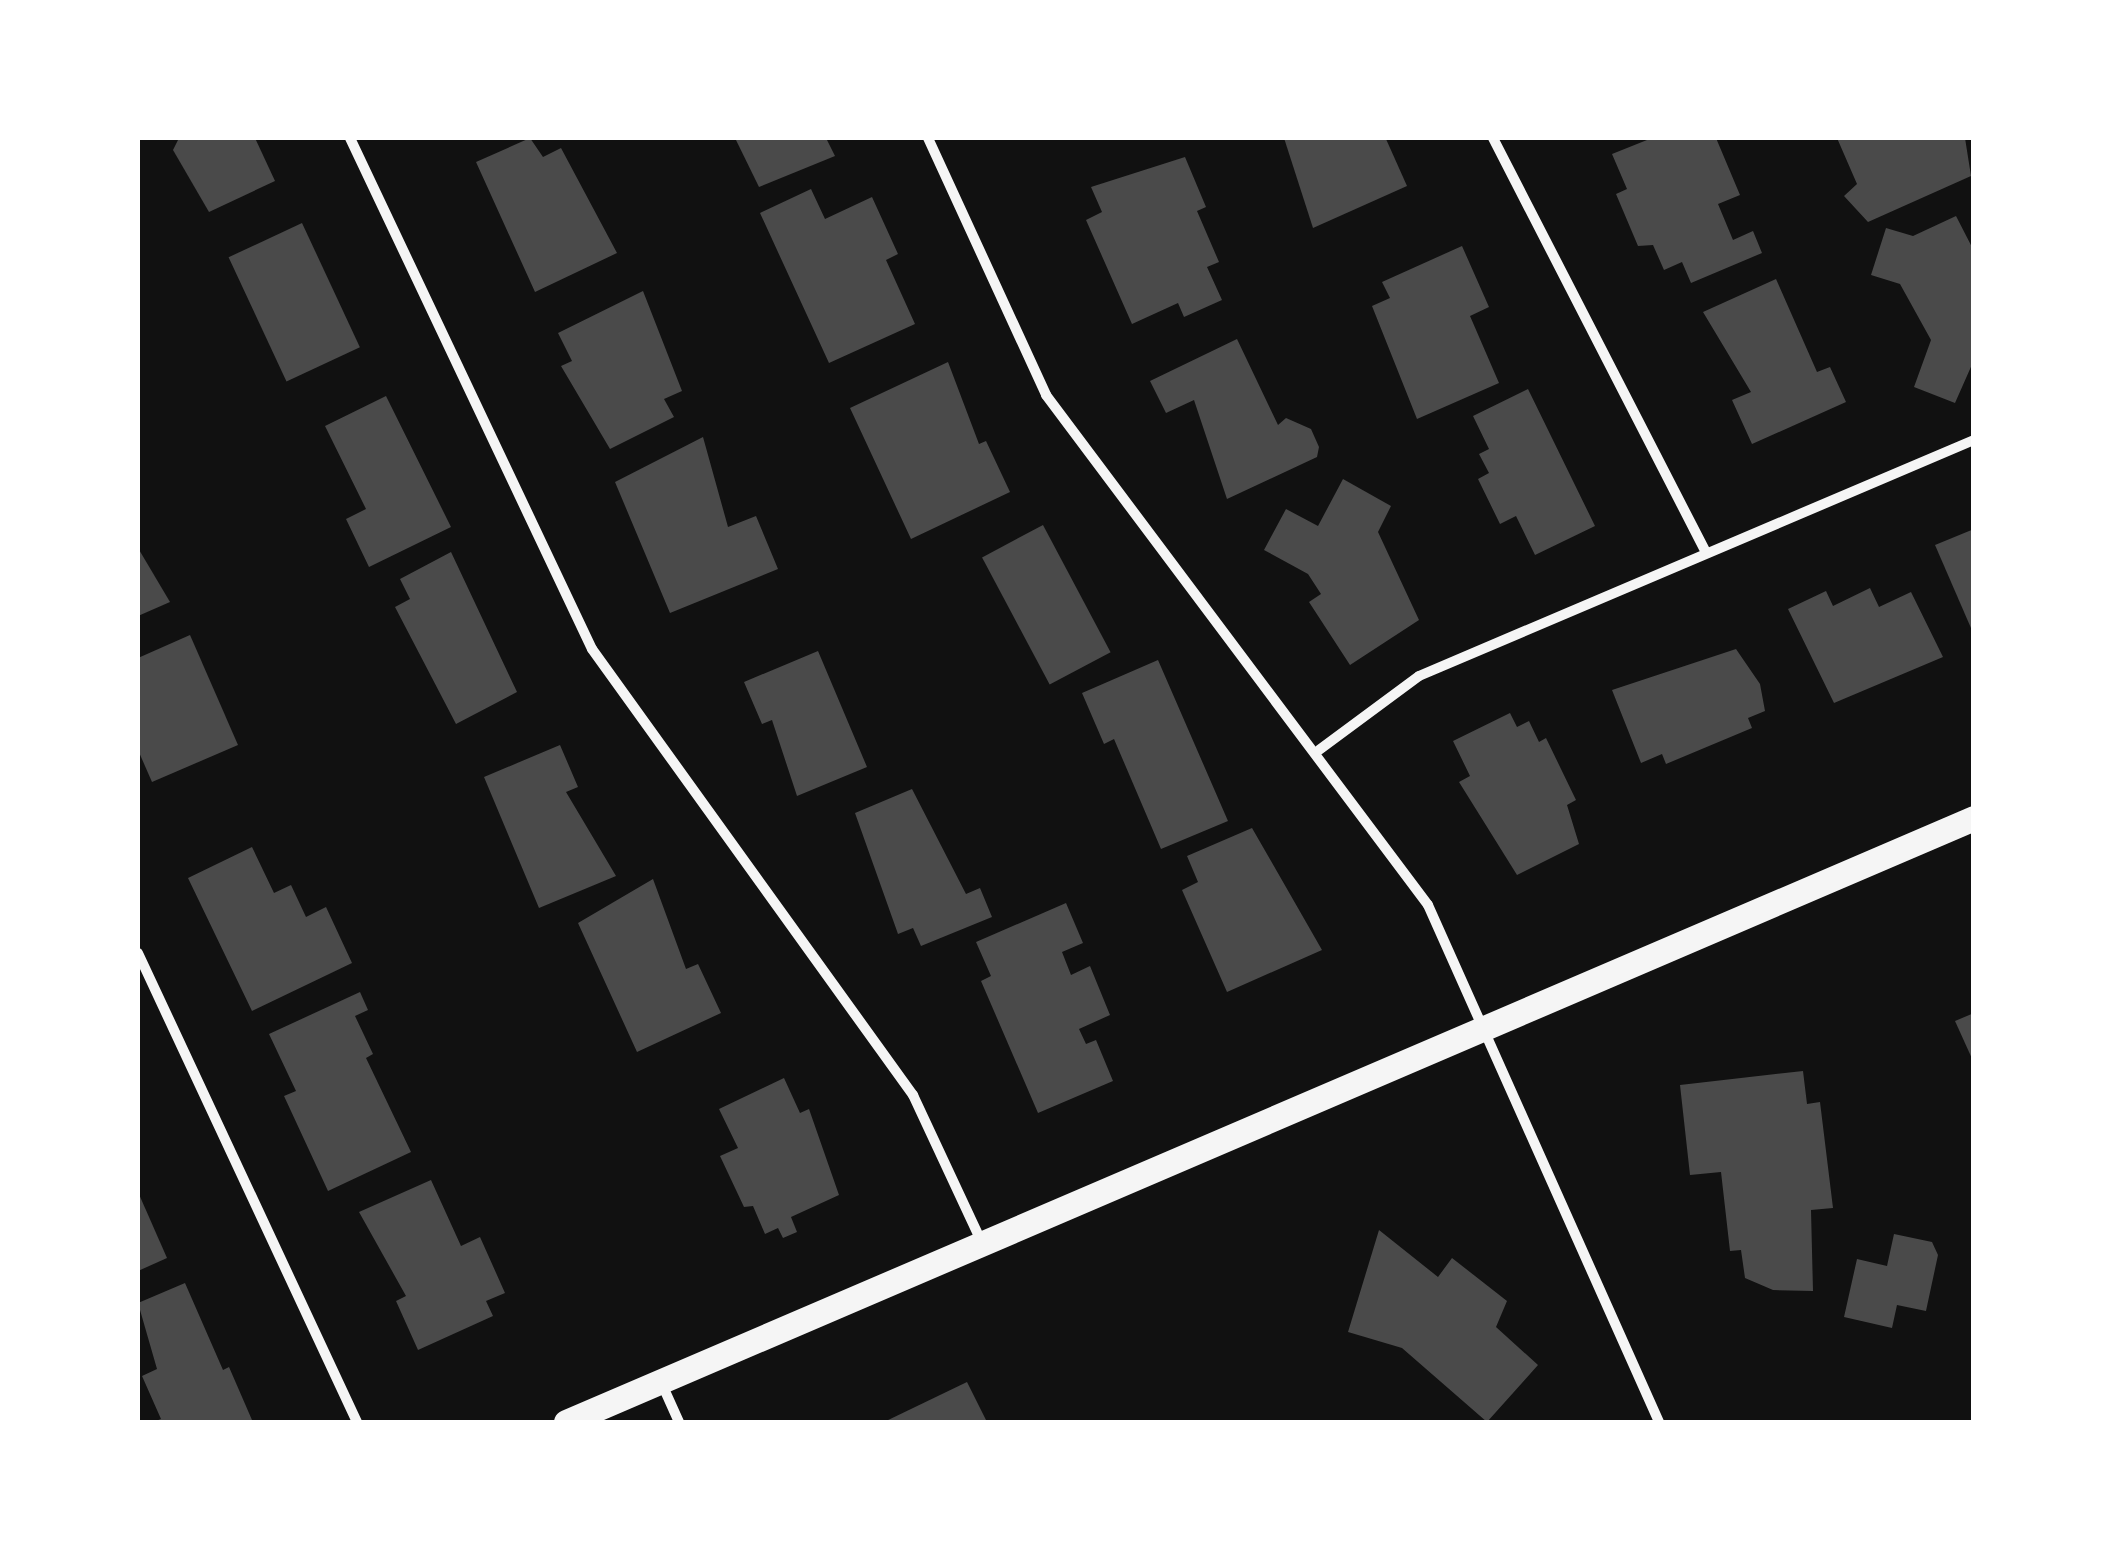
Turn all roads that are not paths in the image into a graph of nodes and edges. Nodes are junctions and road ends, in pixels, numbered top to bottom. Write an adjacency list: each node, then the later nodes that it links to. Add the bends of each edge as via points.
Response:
1 (350, 138): 10 (street, via 592,649 913,1095)
2 (928, 138): 6 (street, via 1046,394)
3 (1492, 138): 5 (street)
4 (1974, 440): 5 (street)
5 (1704, 549): 6 (street, via 1419,676)
6 (1318, 750): 9 (street, via 1422,893)
7 (1974, 818): 9 (main road)
8 (138, 953): 12 (street)
9 (1483, 1028): 10 (main road); 15 (street)
10 (983, 1244): 11 (main road)
11 (661, 1381): 13 (main road); 14 (street)
12 (357, 1422)
13 (566, 1422)
14 (679, 1422)
15 (1660, 1422)

